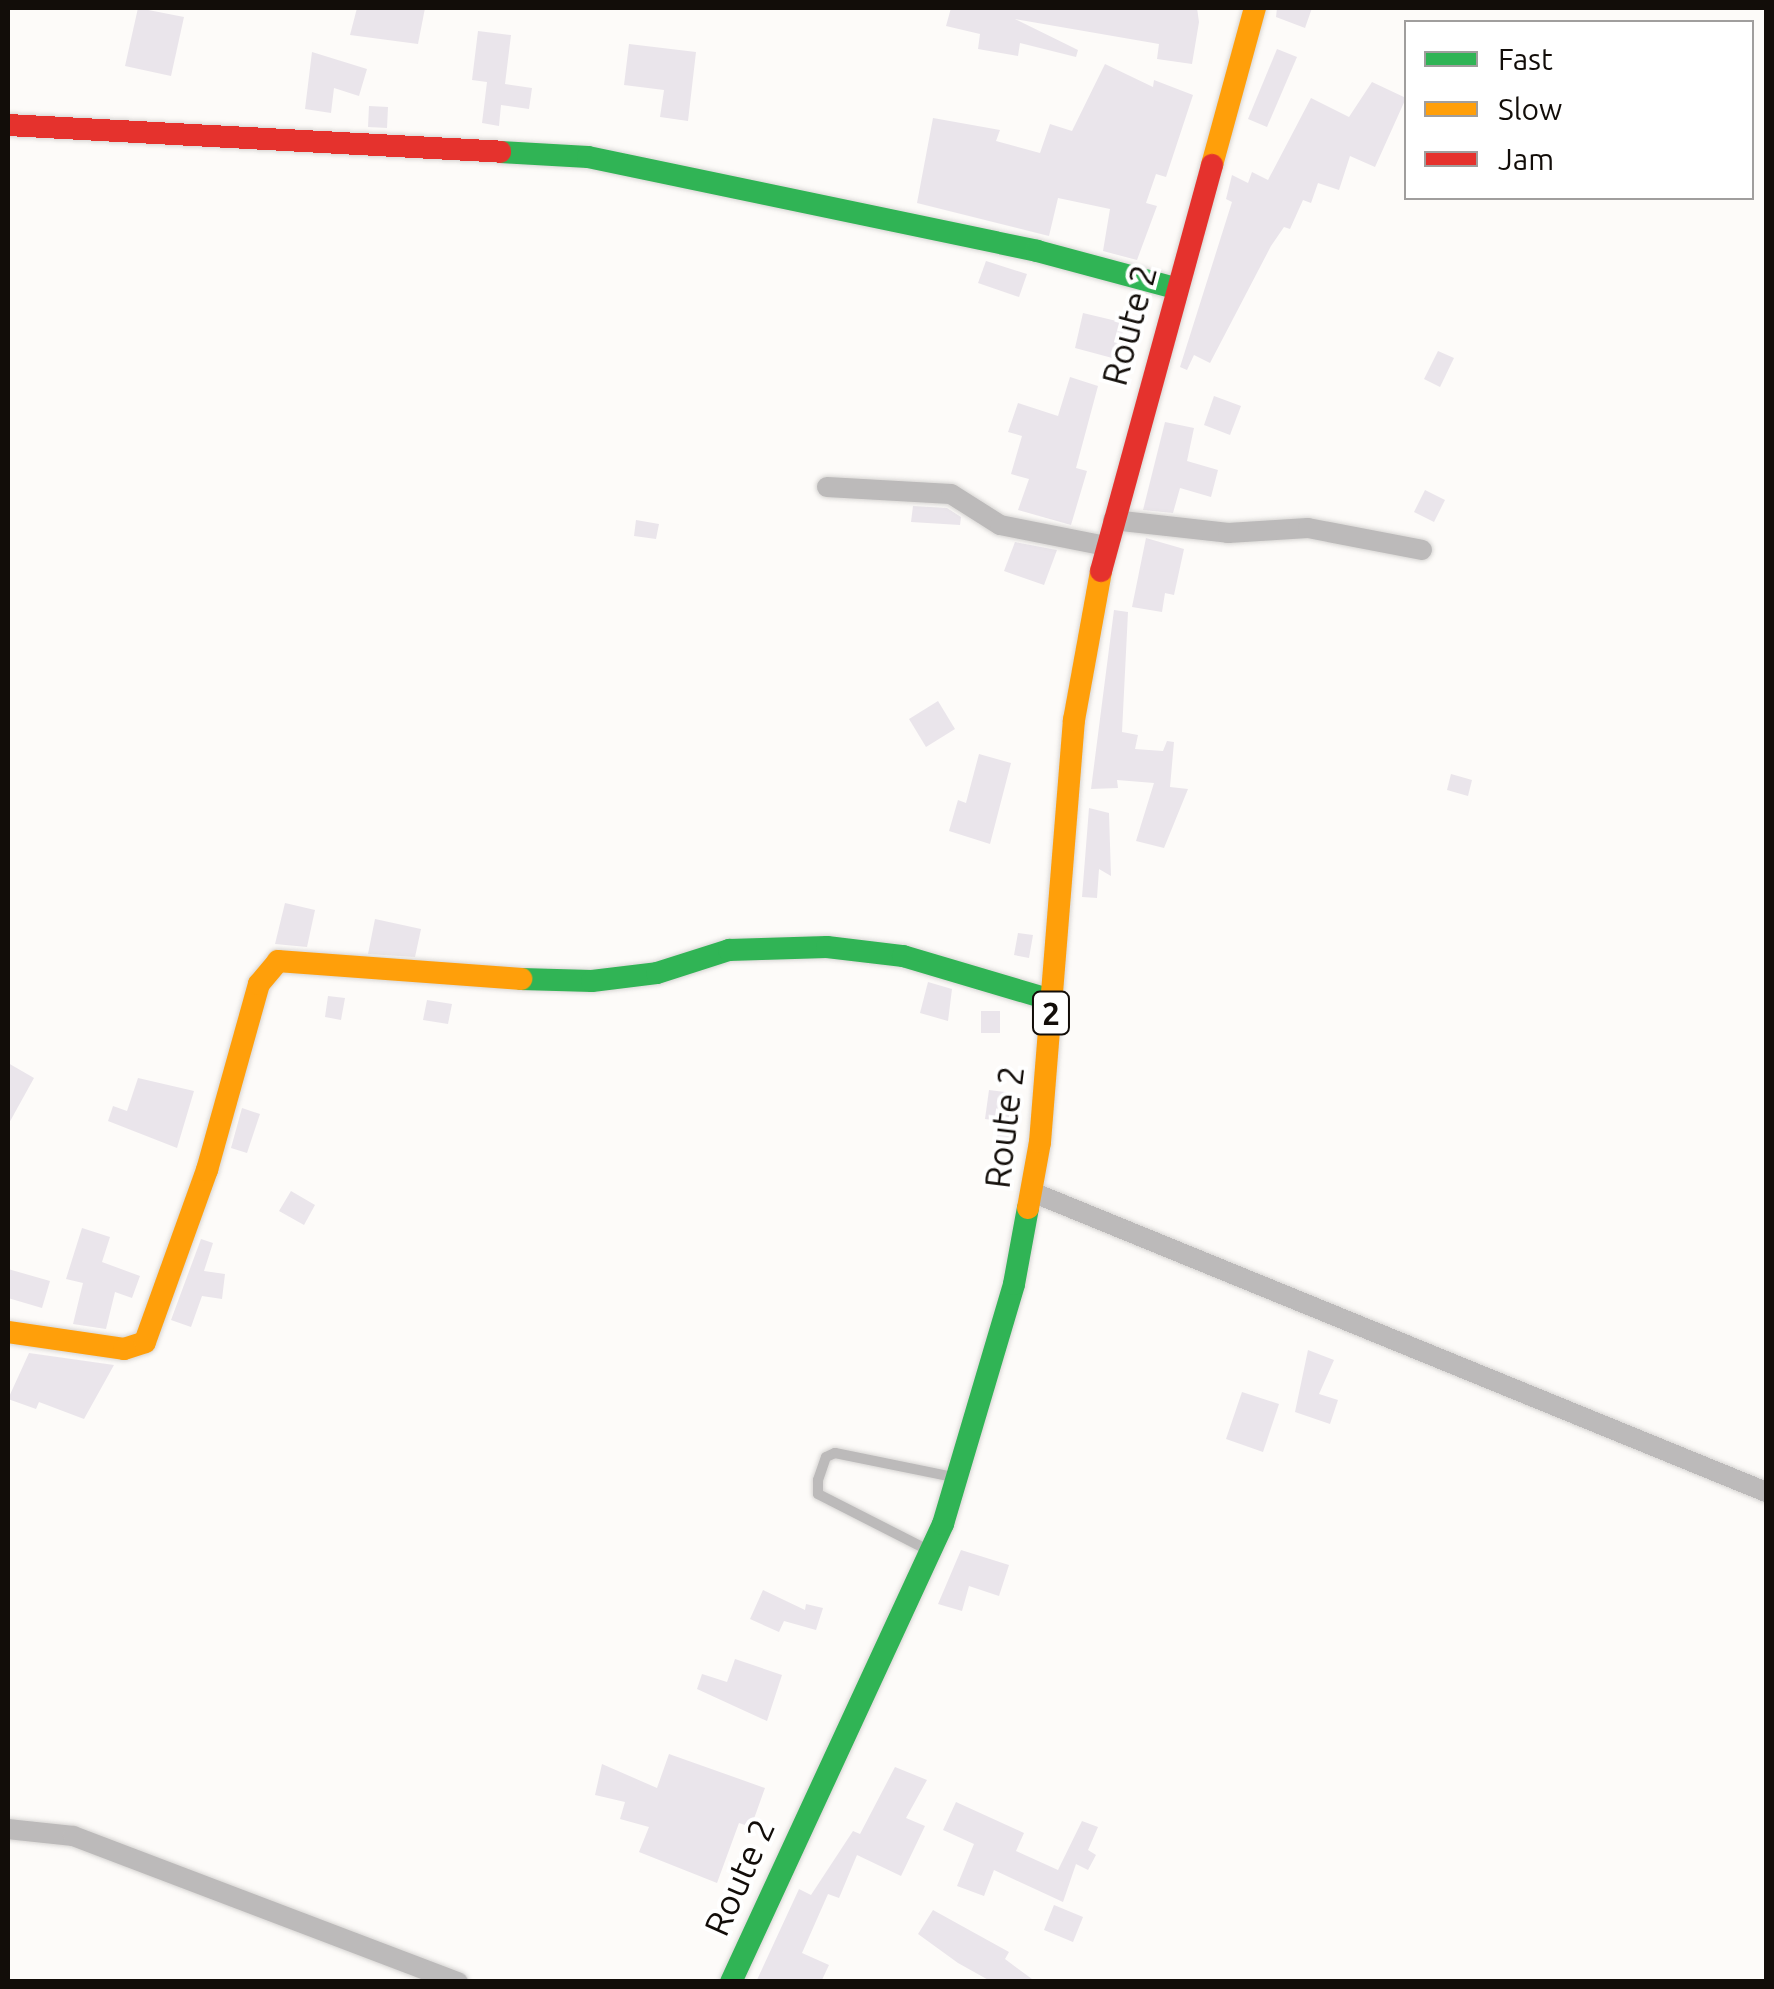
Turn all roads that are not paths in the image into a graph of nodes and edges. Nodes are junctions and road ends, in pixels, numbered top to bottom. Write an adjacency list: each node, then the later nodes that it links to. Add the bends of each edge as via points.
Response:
1 (1255, 8): 3 (main road, Route 2 / 2)
2 (8, 125): 3 (main road, via 588,157 1038,252)
3 (1175, 288): 5 (main road, Route 2 / 2)
4 (827, 488): 6 (street, via 951,494 1000,526)
5 (1113, 520): 6 (main road, Route 2 / 2); 7 (street, via 1228,533 1308,528)
6 (1106, 546): 8 (main road, Route 2 / 2, via 1074,720)
7 (1422, 550)
8 (1052, 1000): 9 (main road, Route 2 / 2); 10 (main road, via 903,956 827,947 729,950 657,974 592,981 392,974 278,961 259,984 207,1170 145,1342 124,1350)
9 (1032, 1192): 11 (main road, Route 2 / 2, via 1014,1284); 12 (street)
10 (8, 1332)
11 (959, 1478): 13 (main road, Route 2 / 2); 13 (lane, via 835,1453 826,1457 818,1494)
12 (1766, 1492)
13 (932, 1552): 16 (main road, Route 2 / 2)
14 (8, 1829): 15 (street, via 74,1836)
15 (458, 1982)
16 (730, 1982)

